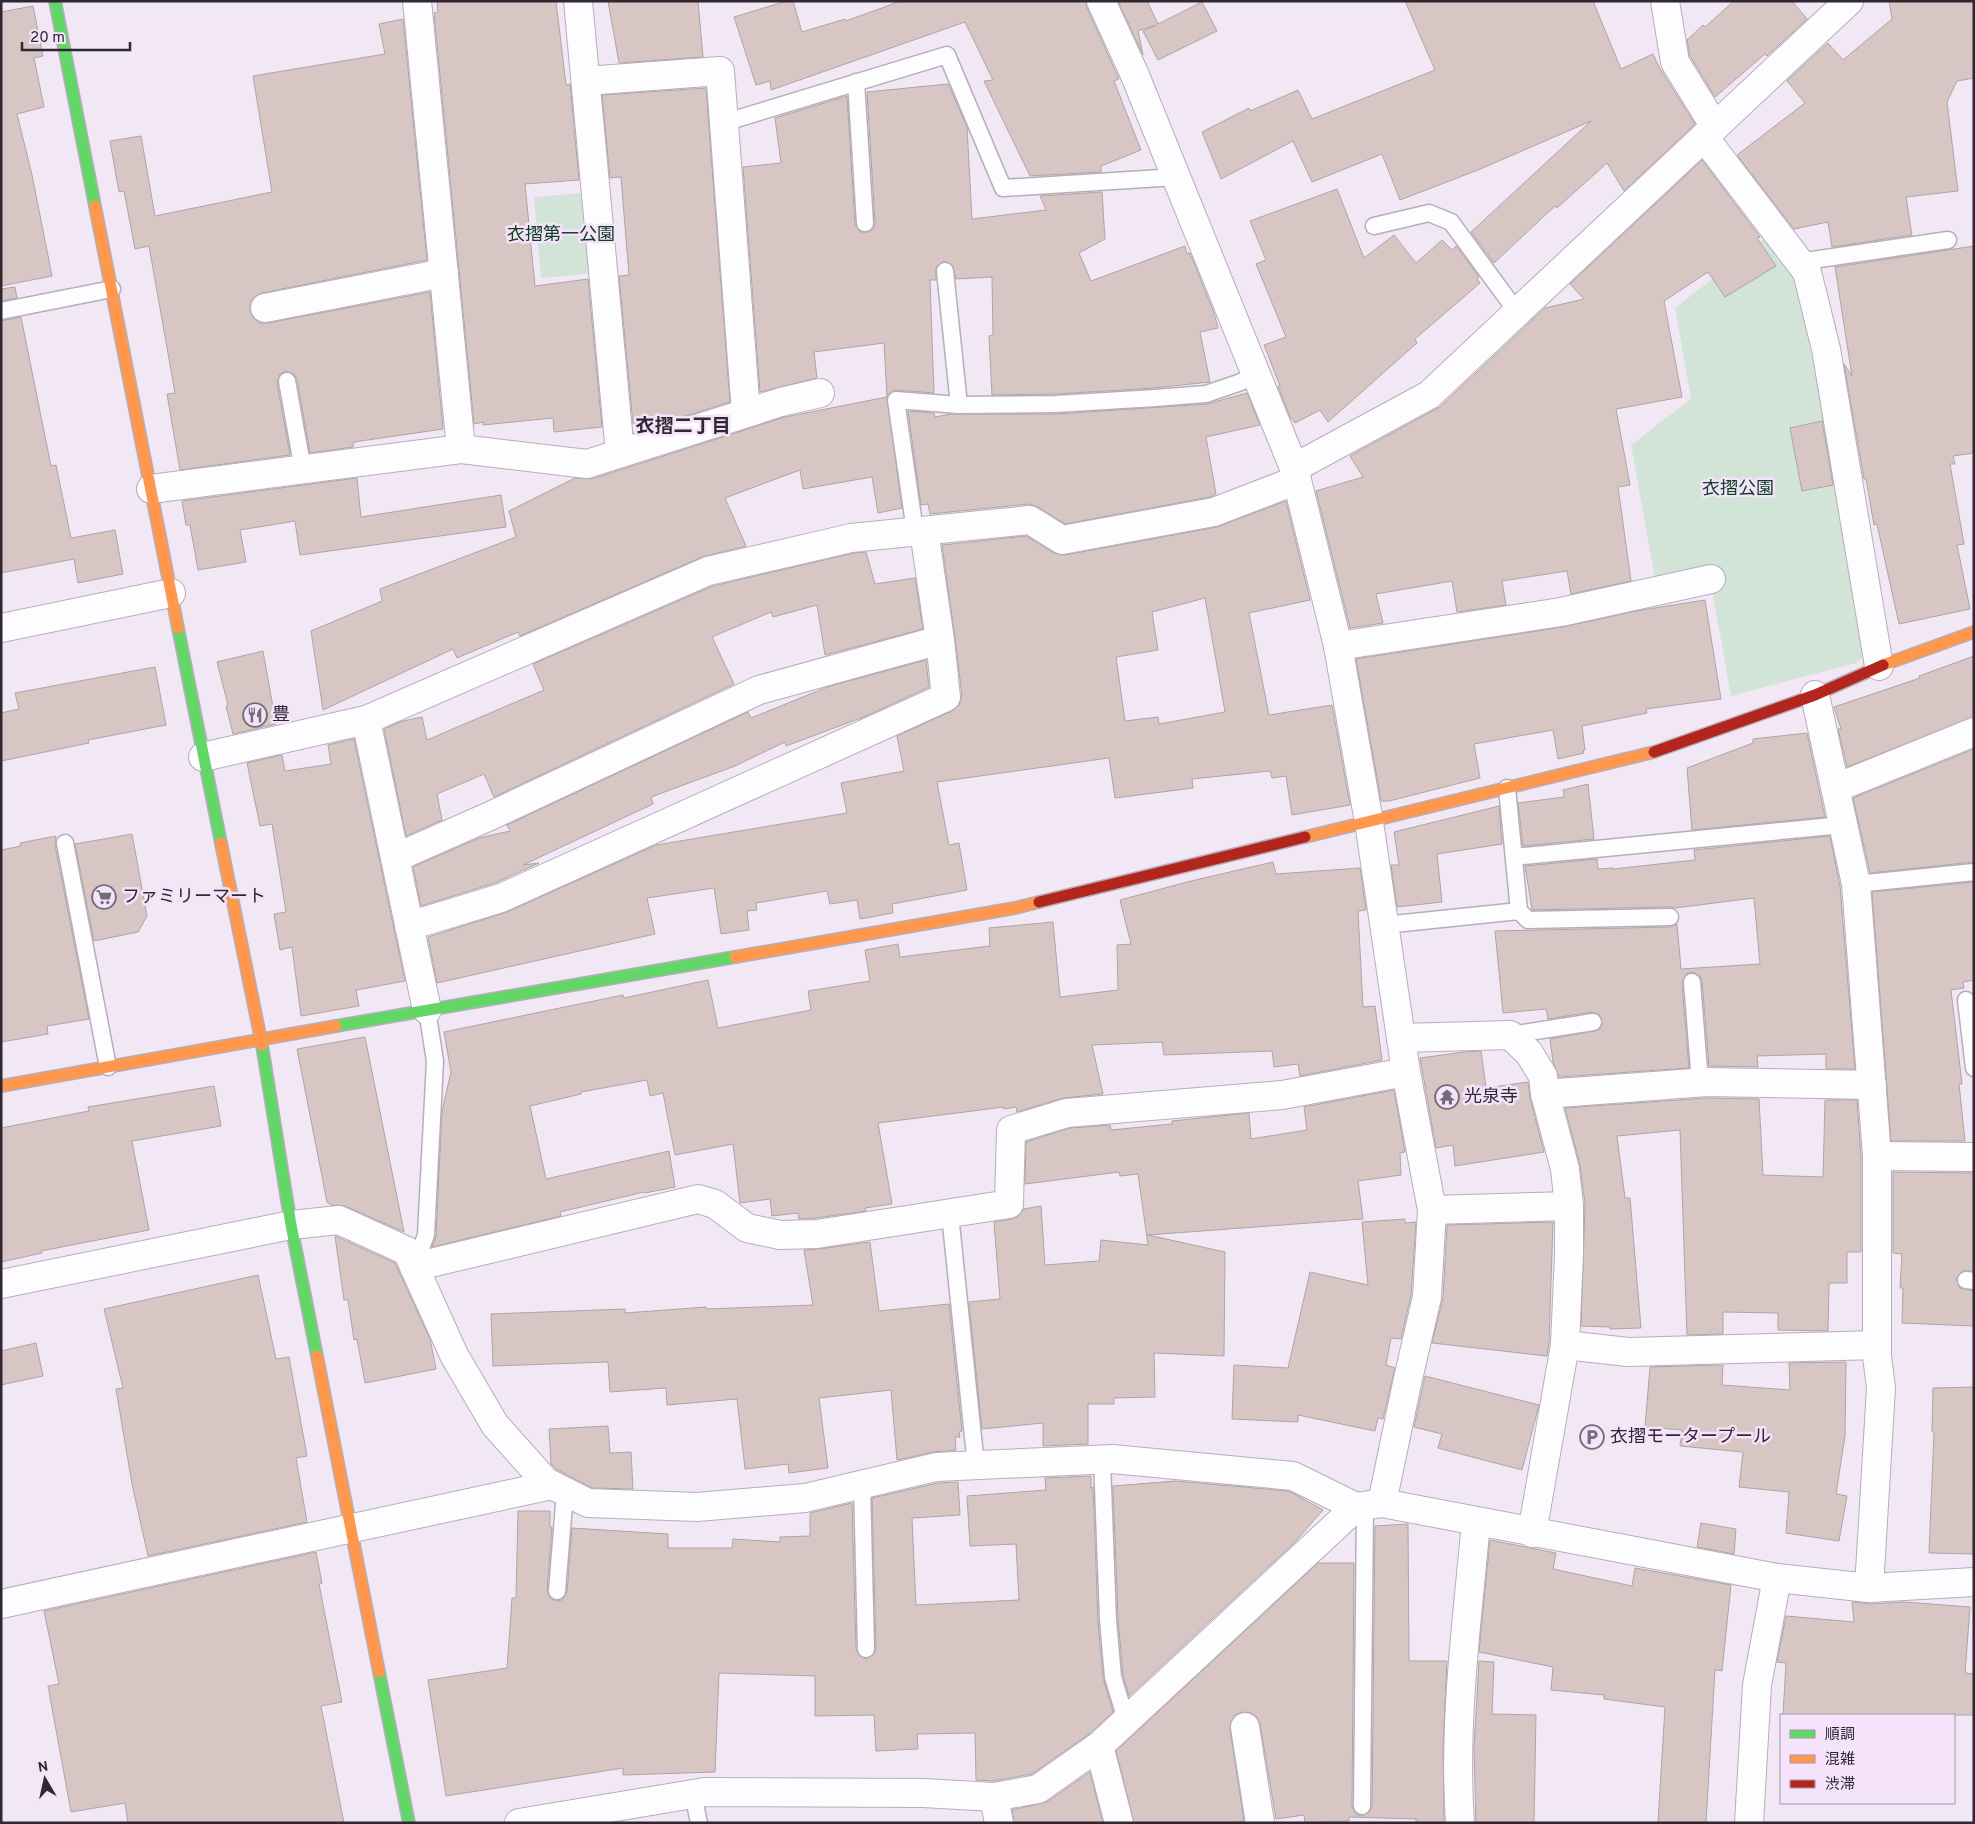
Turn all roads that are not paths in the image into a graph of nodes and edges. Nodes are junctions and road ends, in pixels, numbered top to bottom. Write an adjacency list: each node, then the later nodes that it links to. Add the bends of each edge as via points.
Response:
1 (54, 1): 18 (street)
2 (417, 1): 17 (street)
3 (578, 1): 7 (street)
4 (1101, 1): 11 (street, via 1134,72)
5 (1665, 1): 10 (street, via 1675,62)
6 (1849, 1): 10 (street)
7 (586, 80): 9 (street, via 720,71); 28 (street)
8 (856, 82): 9 (lane); 11 (lane, via 947,55 1004,188); 12 (lane)
9 (723, 123): 26 (street)
10 (1709, 132): 15 (street); 21 (street)
11 (1176, 177): 22 (street)
12 (865, 224)
13 (1374, 226): 21 (lane, via 1429,213 1451,222)
14 (1948, 240): 15 (lane)
15 (1798, 262): 39 (street, via 1807,272 1826,349)
16 (945, 271): 25 (lane)
17 (444, 273): 19 (street); 27 (street)
18 (112, 289): 20 (lane); 31 (street)
19 (265, 308)
20 (1, 311)
21 (1518, 312): 30 (street, via 1429,395)
22 (1256, 373): 25 (lane, via 1206,394 1056,404); 30 (street)
23 (287, 381): 29 (lane)
24 (820, 393): 26 (street)
25 (959, 405): 32 (lane, via 896,400)
26 (746, 412): 28 (street)
27 (462, 449): 28 (street, via 587,464); 29 (street)
28 (620, 453)
29 (303, 470): 31 (street)
30 (1295, 474): 32 (street, via 1214,512 1062,540 1030,520); 38 (street)
31 (151, 489): 34 (street)
32 (919, 531): 37 (street); 41 (street, via 851,538 708,571)
33 (1710, 579): 38 (street, via 1560,612)
34 (172, 593): 35 (street); 43 (street)
35 (1, 628)
36 (1974, 632): 39 (street)
37 (940, 640): 50 (street, via 759,690); 56 (street, via 946,697 501,898)
38 (1338, 646): 46 (street)
39 (1879, 666): 40 (street)
40 (1815, 695): 44 (street, via 1666,749); 45 (street)
41 (366, 720): 43 (street); 50 (street)
42 (1974, 732): 45 (street)
43 (203, 757): 63 (street)
44 (1507, 788): 46 (street); 49 (lane)
45 (1836, 788): 47 (street)
46 (1369, 822): 55 (street); 59 (street, via 1015,908)
47 (1843, 825): 49 (lane); 52 (street)
48 (65, 843): 64 (lane)
49 (1514, 857): 53 (lane)
50 (394, 858): 56 (street)
51 (1974, 872): 52 (lane)
52 (1856, 884): 68 (street)
53 (1519, 911): 54 (lane, via 1528,920); 55 (lane)
54 (1670, 917)
55 (1384, 925): 62 (street)
56 (409, 926): 59 (street)
57 (1692, 982): 67 (lane)
58 (1966, 1000): 65 (lane)
59 (427, 1010): 63 (street); 77 (lane, via 435,1060 426,1235)
60 (1593, 1022): 61 (lane)
61 (1510, 1035): 62 (street); 70 (street, via 1529,1053 1543,1076)
62 (1401, 1038): 66 (street)
63 (261, 1039): 64 (street); 76 (street)
64 (108, 1067): 69 (street)
65 (1974, 1068)
66 (1406, 1072): 74 (street); 75 (street, via 1282,1095 1067,1113 1010,1130 1009,1204)
67 (1700, 1082): 68 (street); 70 (street)
68 (1872, 1084): 71 (street)
69 (1, 1086)
70 (1545, 1094): 73 (street, via 1565,1169)
71 (1877, 1156): 72 (street); 80 (street)
72 (1974, 1157)
73 (1568, 1206): 74 (street); 79 (street)
74 (1432, 1210): 85 (street, via 1427,1297 1407,1383)
75 (950, 1214): 77 (street, via 817,1234 780,1235 748,1228 716,1204 698,1199); 82 (lane)
76 (292, 1225): 77 (street, via 340,1220 407,1252); 78 (street); 87 (street)
77 (414, 1267): 84 (street, via 454,1355 495,1425 546,1482)
78 (1, 1284)
79 (1565, 1345): 80 (street, via 1628,1352); 88 (street)
80 (1877, 1346): 91 (street, via 1881,1388)
81 (1102, 1460): 82 (street); 85 (street, via 1292,1476); 95 (lane, via 1113,1677)
82 (976, 1466): 83 (street, via 936,1467)
83 (862, 1484): 84 (street, via 805,1498 697,1507 588,1503); 94 (lane)
84 (559, 1489): 87 (street); 92 (lane)
85 (1368, 1505): 86 (street); 95 (street); 99 (lane)
86 (1476, 1522): 88 (street); 106 (street, via 1460,1696)
87 (352, 1529): 93 (street); 101 (street)
88 (1532, 1533): 89 (street)
89 (1777, 1578): 91 (street); 107 (street, via 1757,1685)
90 (1974, 1582): 91 (street)
91 (1869, 1588)
92 (557, 1590)
93 (1, 1604)
94 (866, 1649)
95 (1126, 1720): 97 (street)
96 (1245, 1727): 105 (street)
97 (1099, 1746): 100 (street, via 1038,1789); 104 (street)
98 (693, 1794): 100 (street, via 913,1793); 102 (street); 103 (lane)
99 (1362, 1806)
100 (996, 1810)
101 (409, 1823)
102 (519, 1823)
103 (699, 1823)
104 (1119, 1823)
105 (1260, 1823)
106 (1460, 1823)
107 (1749, 1823)

